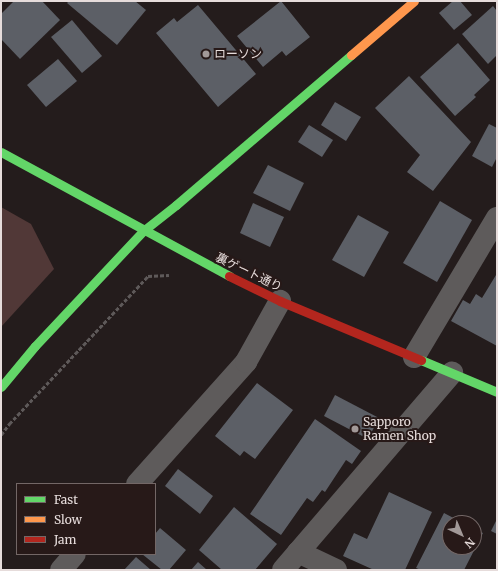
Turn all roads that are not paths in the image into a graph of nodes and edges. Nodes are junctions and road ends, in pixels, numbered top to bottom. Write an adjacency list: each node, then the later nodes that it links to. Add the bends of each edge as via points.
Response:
1 (414, 1): 4 (street, via 176,206)
2 (1, 152): 4 (street, 裏ゲート通り)
3 (497, 218): 6 (street)
4 (143, 231): 5 (street, 裏ゲート通り); 8 (street, via 35,346)
5 (280, 301): 6 (street, 裏ゲート通り); 10 (street, via 246,362)
6 (414, 357): 7 (street, 裏ゲート通り)
7 (452, 373): 9 (street, 裏ゲート通り); 11 (street)
8 (1, 387)
9 (497, 392)
10 (139, 483)
11 (298, 552): 14 (street); 15 (street)
12 (74, 555): 13 (street)
13 (61, 570)
14 (283, 570)
15 (336, 570)

